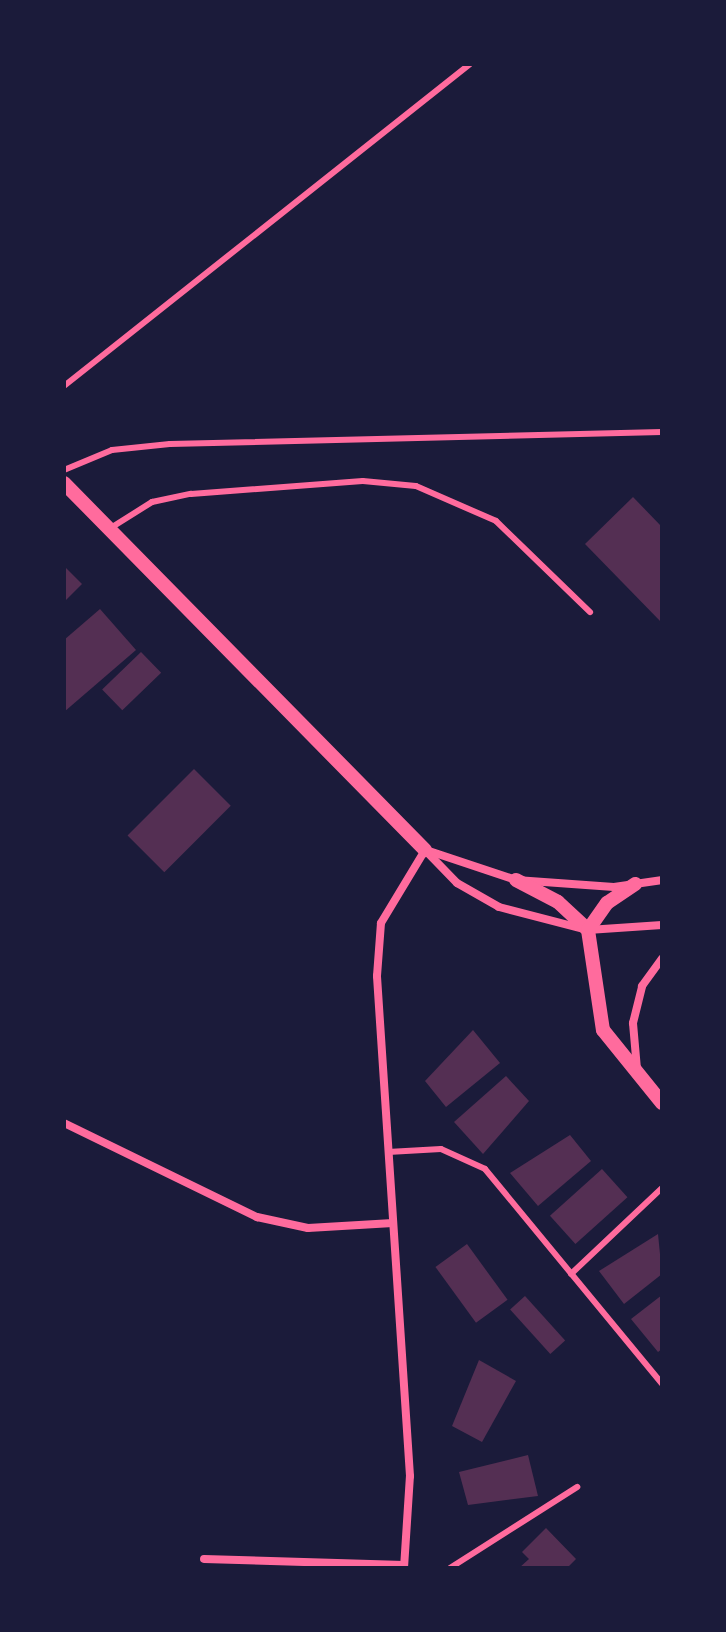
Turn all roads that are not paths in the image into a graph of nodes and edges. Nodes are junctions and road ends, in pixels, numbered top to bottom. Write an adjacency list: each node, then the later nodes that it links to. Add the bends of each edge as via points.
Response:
1 (470, 64): 2 (lane)
2 (64, 386)
3 (662, 432): 4 (lane, via 170,444 112,450)
4 (64, 470)
5 (64, 483): 6 (street)
6 (109, 529): 7 (lane, via 152,502 191,494 277,484 416,486 496,521); 8 (street)
7 (590, 612)
8 (425, 850): 9 (street); 13 (street, via 457,883 499,907); 18 (street, via 381,923 377,976)
9 (516, 880): 11 (street); 13 (street)
10 (662, 880): 11 (street)
11 (635, 884): 13 (street, via 607,903)
12 (662, 925): 13 (street)
13 (588, 930): 15 (street, via 603,1030)
14 (662, 958): 15 (street, via 642,986 633,1023)
15 (637, 1078): 16 (street)
16 (662, 1103)
17 (64, 1123): 20 (street, via 257,1217 308,1228)
18 (388, 1152): 20 (street); 21 (lane, via 441,1149 485,1169)
19 (662, 1188): 21 (lane)
20 (393, 1223): 25 (street, via 410,1476)
21 (571, 1274): 22 (lane)
22 (661, 1379)
23 (577, 1487): 26 (lane)
24 (204, 1559): 25 (street)
25 (404, 1566)
26 (450, 1568)

